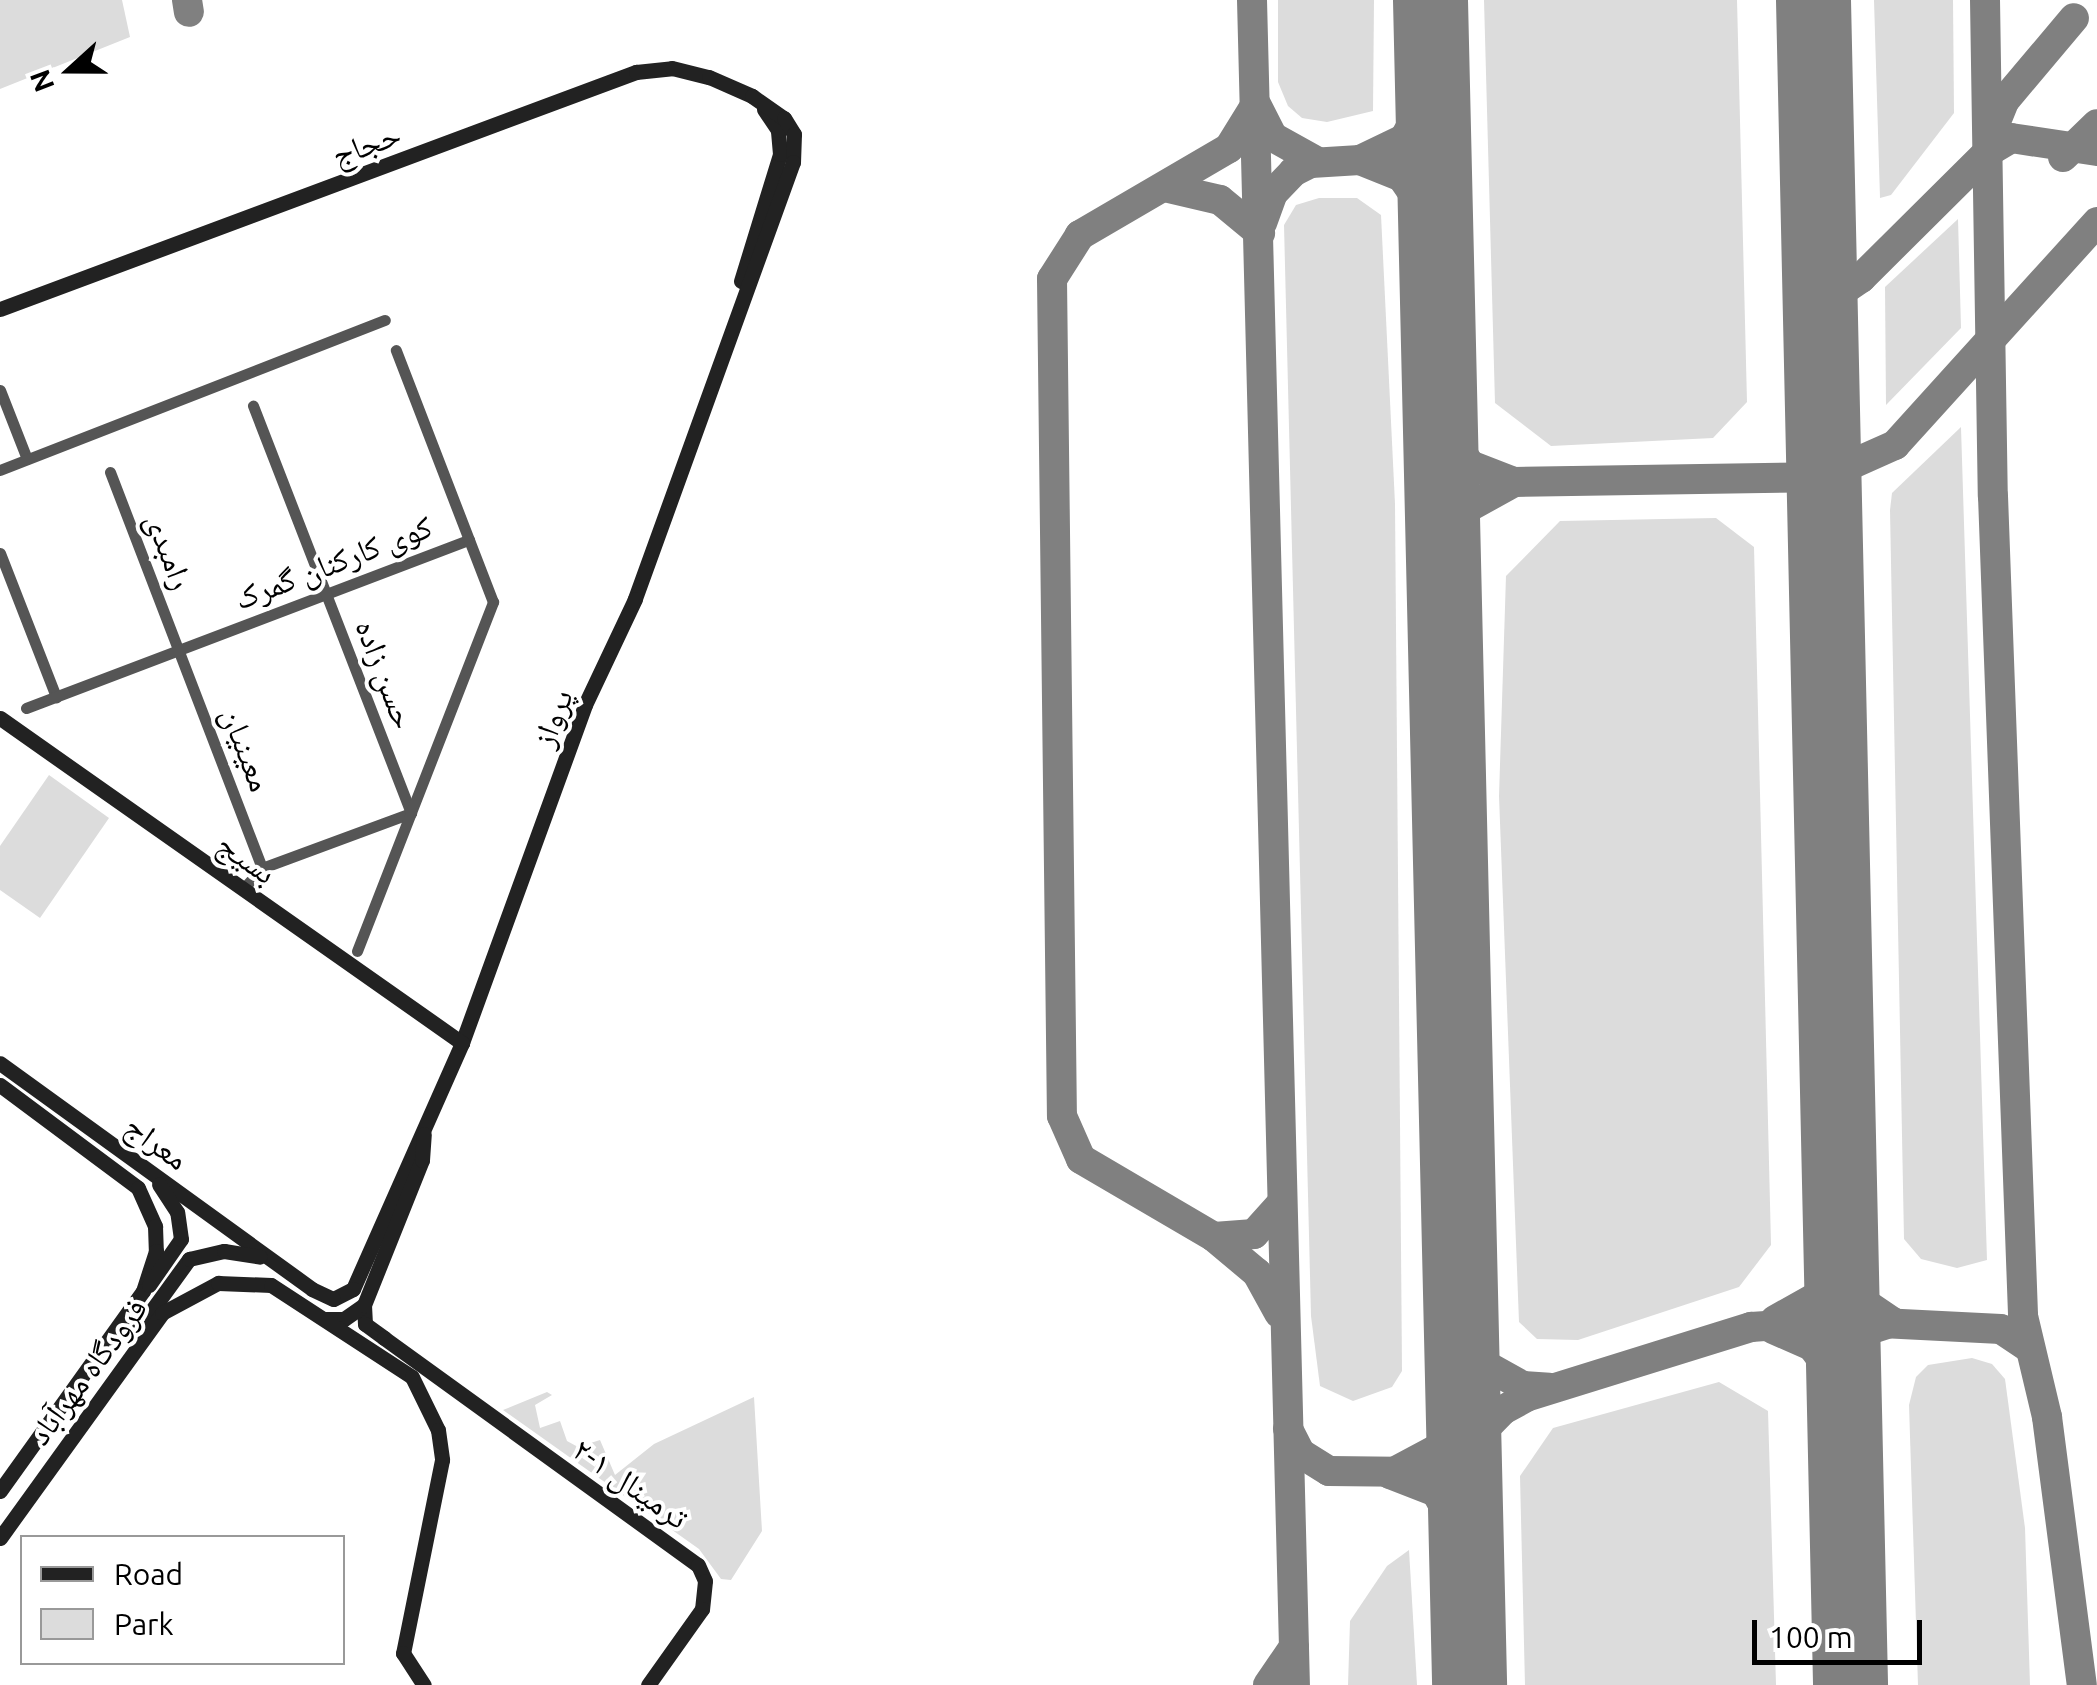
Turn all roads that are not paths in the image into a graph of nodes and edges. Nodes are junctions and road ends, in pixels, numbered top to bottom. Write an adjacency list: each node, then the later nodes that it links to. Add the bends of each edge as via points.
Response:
1 (752, 96): 2 (main road, حجاج, via 690,71 636,72); 21 (main road, پرواز, via 784,118 796,146 635,599 585,705)
2 (0, 310)
3 (385, 320): 7 (street)
4 (396, 350): 10 (street, کوی کارکنان گمرک)
5 (0, 390): 7 (street)
6 (254, 406): 12 (street, حسن زاده)
7 (27, 459): 8 (street)
8 (0, 470)
9 (110, 472): 13 (street, رامبدی)
10 (469, 540): 12 (street, کوی کارکنان گمرک); 17 (street, via 493,602)
11 (0, 552): 14 (street)
12 (326, 594): 13 (street, کوی کارکنان گمرک); 17 (street, حسن زاده)
13 (179, 650): 14 (street, کوی کارکنان گمرک); 18 (street, معینیان)
14 (56, 696): 15 (street, کوی کارکنان گمرک)
15 (26, 708)
16 (0, 718): 19 (main road, بسیج)
17 (411, 813): 18 (street); 20 (street)
18 (262, 868): 19 (street)
19 (243, 888): 21 (main road, بسیج)
20 (357, 951)
21 (462, 1043): 24 (main road, پرواز)
22 (0, 1063): 25 (main road, معراج)
23 (0, 1085): 26 (main road, معراج)
24 (424, 1134): 27 (main road, پرواز, via 410,1152 352,1289 325,1297); 29 (main road, پرواز, via 422,1160)
25 (132, 1157): 27 (main road, معراج); 28 (main road, via 163,1188 177,1212 181,1238)
26 (121, 1172): 28 (main road, فرودگاه مهرآباد, via 144,1198 155,1226 156,1251)
27 (282, 1267): 34 (main road, via 224,1250 189,1259 147,1313)
28 (143, 1291): 35 (main road, فرودگاه مهرآباد)
29 (364, 1306): 30 (main road, via 344,1319); 31 (main road)
30 (326, 1319): 32 (main road); 34 (main road, فرودگاه مهرآباد, via 271,1285 242,1281 196,1290 146,1330)
31 (365, 1324): 32 (main road, via 353,1326); 33 (main road)
32 (356, 1339): 33 (main road)
33 (416, 1371): 37 (main road, via 442,1460 403,1653); 38 (main road, ترمینال ۱-۲, via 698,1565 705,1581 702,1609)
34 (100, 1394): 36 (main road, فرودگاه مهرآباد)
35 (0, 1491)
36 (0, 1537)
37 (424, 1685)
38 (648, 1685)

